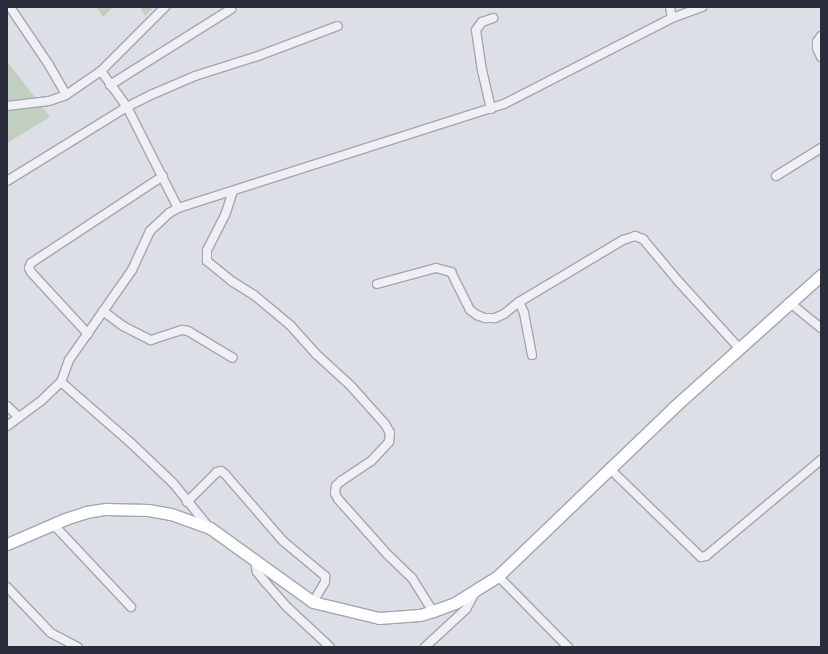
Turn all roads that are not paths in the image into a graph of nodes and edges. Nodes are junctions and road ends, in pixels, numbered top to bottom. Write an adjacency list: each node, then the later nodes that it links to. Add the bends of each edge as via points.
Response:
1 (10, 7): 13 (street, via 49,64)
2 (165, 7): 11 (street)
3 (670, 7): 7 (street)
4 (702, 7): 7 (street)
5 (231, 9): 12 (street)
6 (493, 18): 16 (street, via 482,22 476,30)
7 (672, 18): 16 (street)
8 (338, 26): 15 (street, via 195,76)
9 (821, 36): 10 (street, via 817,48)
10 (821, 57)
11 (101, 71): 12 (street); 13 (street)
12 (110, 85): 15 (street)
13 (66, 95): 14 (street, via 49,101)
14 (7, 106)
15 (127, 107): 18 (street); 20 (street)
16 (491, 110): 21 (street)
17 (821, 148): 19 (street)
18 (163, 176): 22 (street); 29 (street, via 31,263 30,272)
19 (776, 176)
20 (7, 181)
21 (233, 191): 22 (street); 49 (street, via 225,215 207,250 206,261 232,282 254,295 290,325 385,424 390,433 389,442 371,461 341,481 336,486 335,493 412,578)
22 (178, 208): 27 (street, via 150,231 132,270)
23 (821, 275): 26 (main road)
24 (377, 284): 25 (street, via 436,268 451,272 470,310 477,315 495,318)
25 (519, 302): 30 (street, via 623,240 638,236); 31 (street, via 524,313)
26 (789, 302): 28 (street); 30 (main road)
27 (103, 311): 29 (street); 32 (street, via 123,326 151,340 182,330 188,331)
28 (821, 328)
29 (88, 334): 33 (street, via 69,360)
30 (739, 348): 38 (main road)
31 (532, 355)
32 (233, 358)
33 (61, 382): 35 (street); 39 (street, via 173,483)
34 (7, 406): 35 (street)
35 (19, 417): 36 (street)
36 (7, 426)
37 (821, 460): 38 (street, via 706,556 701,557)
38 (609, 468): 44 (main road)
39 (187, 502): 41 (street); 47 (street, via 217,472 225,474 283,541 325,576 325,582)
40 (53, 524): 41 (main road, via 86,512 131,508 171,514); 42 (main road); 48 (street)
41 (210, 528): 43 (main road)
42 (7, 544)
43 (255, 562): 47 (main road); 51 (street, via 257,572 266,584)
44 (498, 576): 46 (main road); 53 (street)
45 (7, 587): 50 (street, via 52,633)
46 (477, 589): 49 (main road, via 455,603); 52 (street, via 466,609)
47 (313, 602): 49 (main road, via 379,618 420,615)
48 (131, 607)
49 (433, 611)
50 (77, 647)
51 (330, 647)
52 (425, 647)
53 (568, 647)

